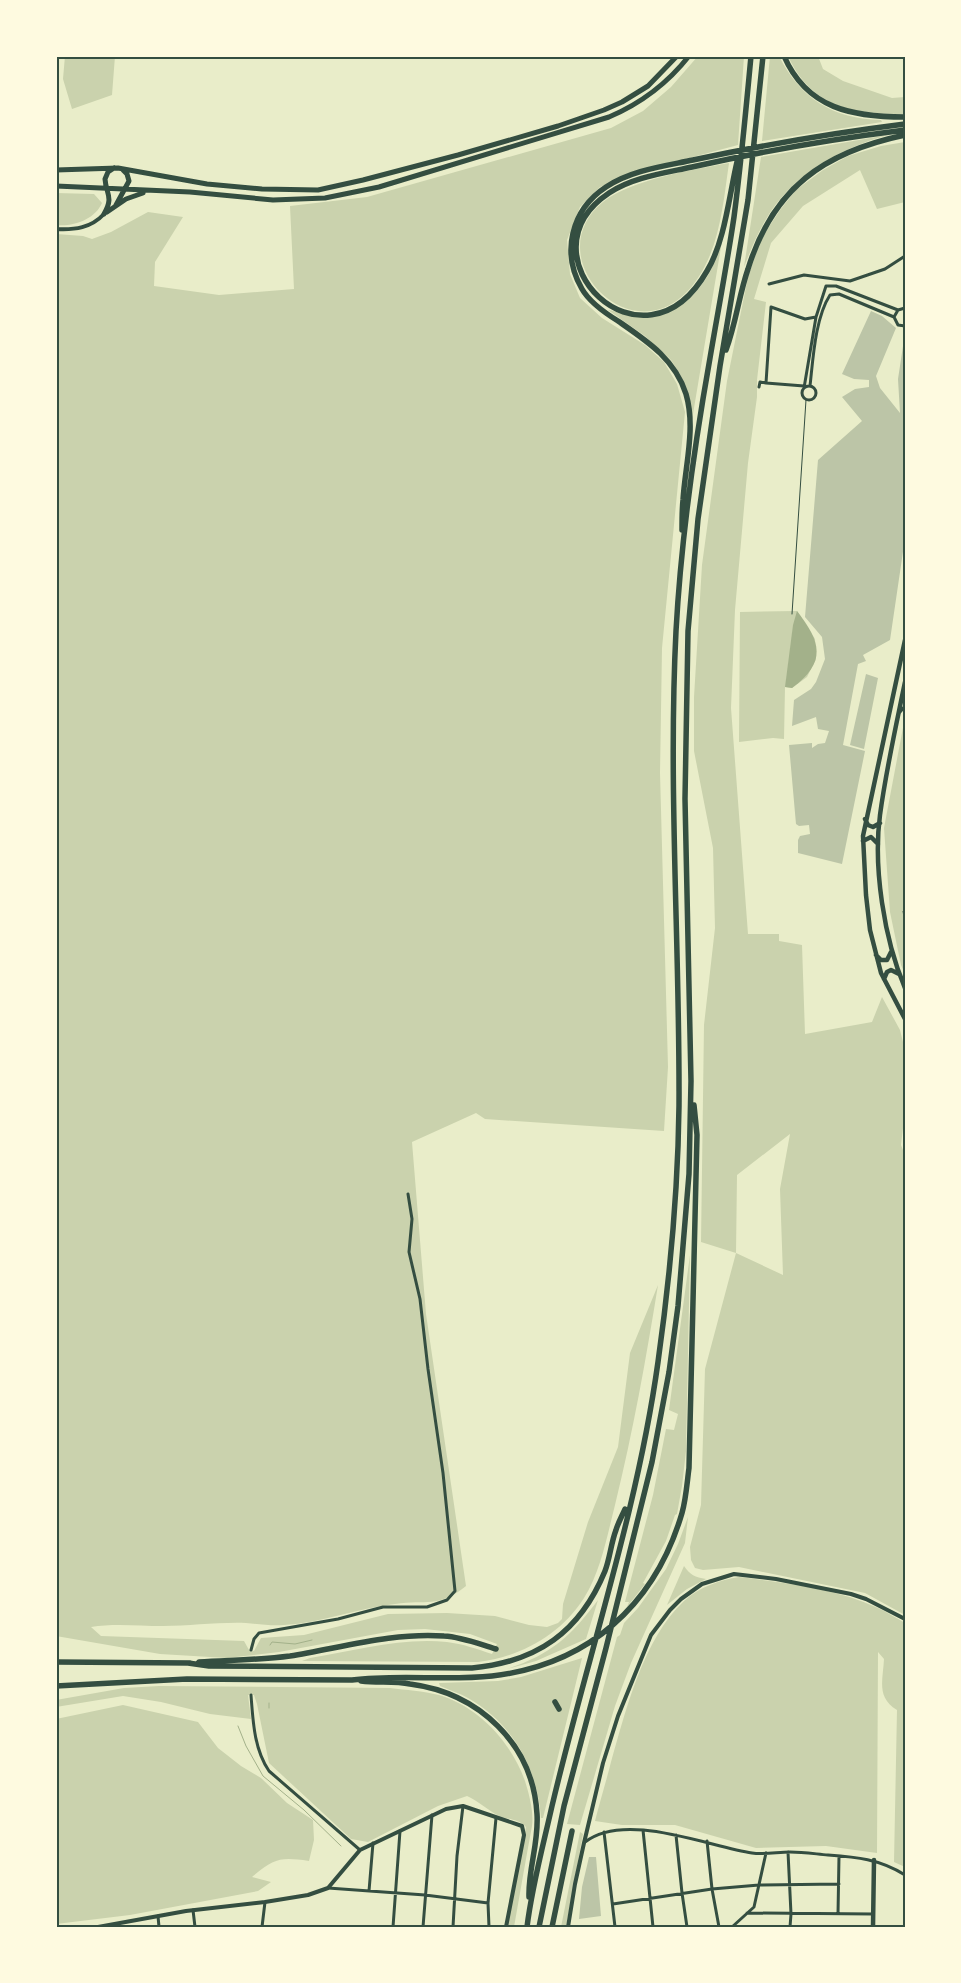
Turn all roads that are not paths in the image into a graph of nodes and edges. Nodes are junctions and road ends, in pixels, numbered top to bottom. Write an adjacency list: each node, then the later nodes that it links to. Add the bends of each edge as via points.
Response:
1 (677, 56): 13 (highway, via 648,86 604,110 458,155 318,190 207,184)
2 (689, 56): 18 (highway, via 656,91 609,117 379,187 325,198 290,200)
3 (751, 56): 10 (highway)
4 (763, 56): 32 (highway, via 748,200)
5 (784, 56): 6 (highway, via 804,88 832,107 857,114)
6 (905, 117)
7 (905, 124): 11 (highway)
8 (905, 130): 11 (highway)
9 (905, 135): 32 (highway, via 868,144 840,156 813,172 784,198 755,247)
10 (743, 137): 12 (highway, via 719,240 709,269 697,287 674,307 651,315 623,312 596,296 581,272 577,253 583,221 595,205 611,192 644,178); 38 (highway, via 733,219 694,455)
11 (770, 147): 12 (highway)
12 (726, 156): 38 (highway, via 643,172 607,186 584,208 571,237 574,274 588,298 664,355 686,394 689,426 682,500)
13 (118, 168): 14 (highway); 16 (highway, via 111,169 106,175); 17 (highway, via 125,171 128,178 128,185)
14 (56, 170)
15 (56, 186): 16 (highway)
16 (109, 189): 17 (highway); 20 (highway)
17 (123, 190): 18 (highway); 19 (highway)
18 (148, 191): 19 (highway)
19 (116, 205): 20 (highway)
20 (104, 214): 21 (street, via 83,228)
21 (56, 230)
22 (905, 256): 23 (street, via 885,269 850,280 804,275)
23 (769, 284)
24 (832, 285): 25 (street, via 826,286); 26 (street); 28 (street)
25 (824, 292): 26 (street); 29 (street)
26 (832, 295): 30 (street, via 846,296); 34 (street, via 818,332)
27 (905, 308): 28 (street)
28 (898, 310): 30 (street)
29 (816, 317): 33 (street, via 805,319 770,307); 36 (street)
30 (894, 317): 31 (street, via 898,325)
31 (905, 326)
32 (720, 366): 54 (highway, via 698,519 688,631 685,798)
33 (766, 383): 35 (street, via 760,382); 36 (street)
34 (810, 386): 36 (street); 37 (street, via 816,391 816,396 813,400)
35 (759, 387)
36 (804, 387): 37 (street, via 802,394)
37 (806, 400): 39 (lane)
38 (681, 563): 56 (highway, via 673,784 679,1037 676,1198 658,1366)
39 (792, 614)
40 (905, 640): 44 (main road)
41 (905, 682): 43 (main road)
42 (905, 706): 43 (street)
43 (898, 715): 45 (main road)
44 (865, 819): 45 (main road, via 873,827); 46 (main road)
45 (880, 823): 47 (main road)
46 (863, 841): 47 (main road, via 874,838); 49 (main road, via 867,912)
47 (879, 845): 48 (main road, via 884,912)
48 (891, 950): 49 (main road, via 889,958 884,961); 50 (main road)
49 (876, 954): 51 (main road)
50 (900, 975): 51 (main road, via 891,970 886,972); 52 (main road)
51 (884, 979): 53 (main road)
52 (905, 988)
53 (905, 1019)
54 (692, 1081): 62 (highway, via 697,1135 689,1468 673,1540 655,1574 626,1614 585,1646 558,1660 500,1674); 116 (highway, via 685,1233 669,1372 639,1517 564,1806)
55 (408, 1194): 59 (street, via 412,1219 409,1252 420,1299 446,1493 455,1591 448,1600 427,1607 382,1607 259,1634)
56 (632, 1494): 61 (highway, via 616,1531 606,1569 591,1601 570,1627 524,1657 472,1668 209,1666); 98 (highway, via 561,1769)
57 (905, 1619): 77 (street, via 866,1598 776,1578 734,1574 702,1584 690,1592 670,1610 651,1635 618,1716)
58 (496, 1649): 61 (highway, via 446,1636 423,1635 270,1658)
59 (251, 1650)
60 (56, 1662): 61 (highway)
61 (188, 1663)
62 (352, 1680): 63 (highway, via 187,1679); 98 (highway, via 410,1684 442,1691 465,1700 506,1735 530,1778 537,1814 537,1841 529,1882)
63 (56, 1686)
64 (251, 1695): 78 (street, via 259,1754 269,1771)
65 (555, 1702): 66 (highway)
66 (559, 1709)
67 (463, 1806): 68 (street); 69 (street); 93 (street)
68 (432, 1814): 70 (street); 92 (street)
69 (496, 1818): 96 (street); 114 (street, via 522,1826 524,1835)
70 (400, 1830): 76 (street); 91 (street)
71 (643, 1830): 73 (street); 74 (street); 94 (street)
72 (572, 1831): 117 (highway)
73 (604, 1832): 77 (street); 97 (street)
74 (676, 1835): 75 (street); 90 (street)
75 (707, 1841): 80 (street, via 753,1853); 88 (street)
76 (373, 1843): 78 (street); 89 (street)
77 (584, 1843): 118 (street)
78 (360, 1850): 87 (street)
79 (788, 1852): 80 (street); 81 (street); 84 (street)
80 (766, 1853): 86 (street)
81 (839, 1856): 82 (street); 85 (street)
82 (874, 1860): 83 (street); 103 (main road)
83 (905, 1875)
84 (789, 1884): 85 (street); 86 (street); 101 (street)
85 (839, 1884): 102 (street)
86 (759, 1885): 88 (street); 100 (street, via 754,1907)
87 (328, 1888): 89 (street); 95 (street)
88 (712, 1889): 90 (street); 122 (street)
89 (369, 1891): 91 (street)
90 (682, 1893): 94 (street); 121 (street)
91 (396, 1894): 92 (street); 110 (street)
92 (425, 1895): 93 (street); 111 (street)
93 (455, 1898): 96 (street); 112 (street)
94 (651, 1898): 97 (street); 120 (street)
95 (265, 1902): 99 (street); 109 (street)
96 (488, 1903): 113 (street)
97 (613, 1904): 119 (street)
98 (530, 1905): 115 (highway)
99 (193, 1910): 104 (street); 108 (street)
100 (747, 1913): 101 (street); 123 (street)
101 (791, 1914): 102 (street); 124 (street)
102 (838, 1914): 103 (street)
103 (873, 1914): 125 (main road)
104 (158, 1916): 105 (street); 107 (street)
105 (127, 1924): 106 (street)
106 (98, 1927)
107 (159, 1927)
108 (195, 1927)
109 (262, 1927)
110 (393, 1927)
111 (423, 1927)
112 (452, 1927)
113 (489, 1927)
114 (506, 1927)
115 (527, 1927)
116 (539, 1927)
117 (552, 1927)
118 (568, 1927)
119 (616, 1927)
120 (653, 1927)
121 (687, 1927)
122 (719, 1927)
123 (732, 1927)
124 (790, 1927)
125 (873, 1927)

